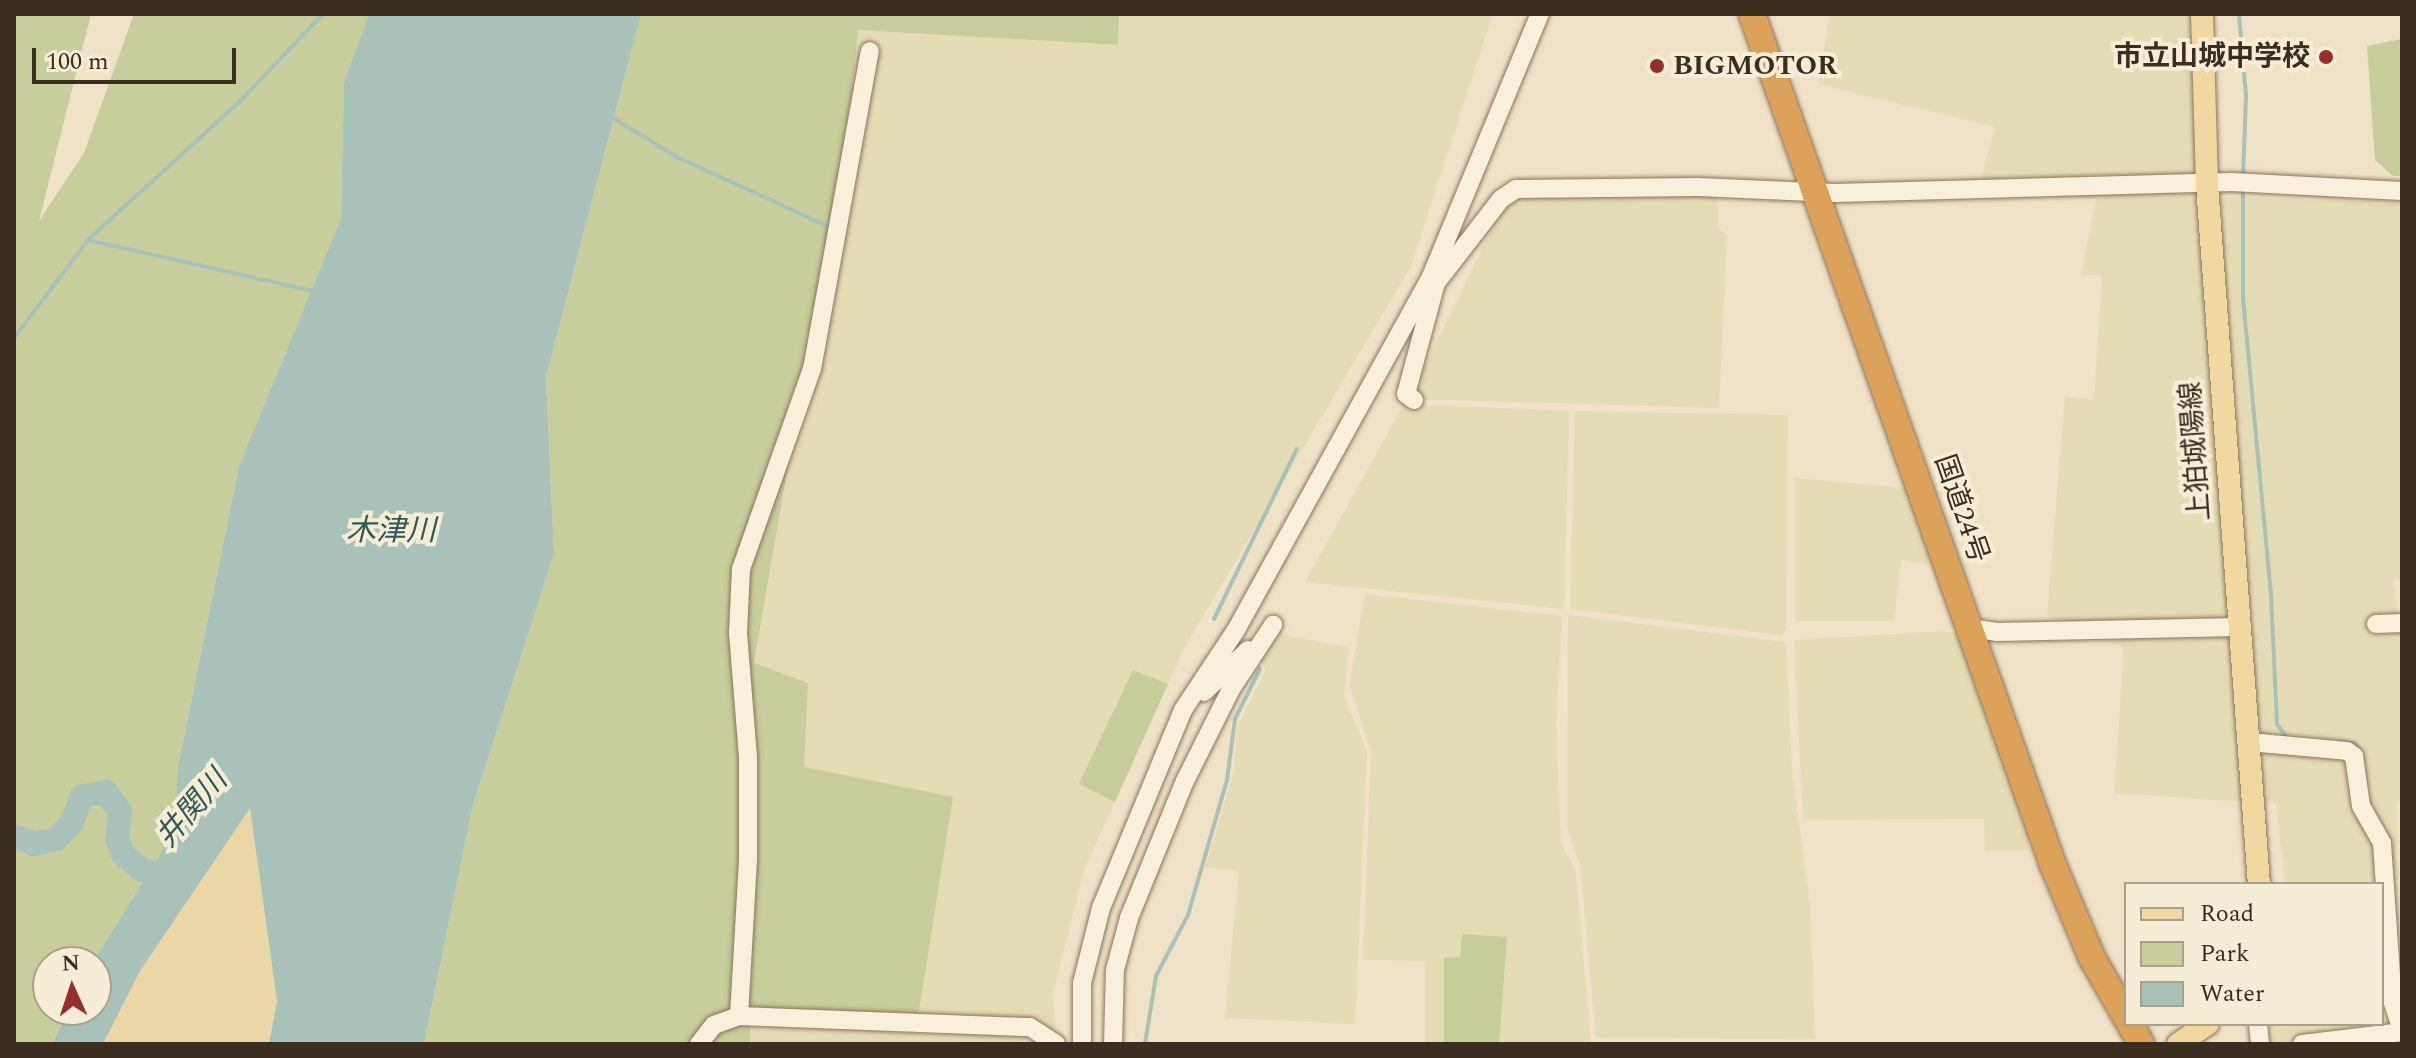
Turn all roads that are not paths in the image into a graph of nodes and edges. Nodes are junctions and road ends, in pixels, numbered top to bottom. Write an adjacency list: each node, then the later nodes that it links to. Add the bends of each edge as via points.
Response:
1 (1540, 14): 8 (street)
2 (1752, 14): 6 (highway, 国道24号)
3 (2202, 14): 5 (main road, 上狛城陽線)
4 (870, 51): 19 (street, via 812,369 741,569 738,633 748,757 748,859)
5 (2207, 185): 6 (street); 7 (street); 12 (main road, 上狛城陽線)
6 (1815, 190): 8 (street, via 1516,189 1501,199); 13 (highway, 国道24号)
7 (2402, 191)
8 (1433, 281): 9 (street, via 1406,394); 14 (street)
9 (1414, 400)
10 (2402, 623): 11 (street)
11 (2376, 624)
12 (2238, 627): 13 (street, via 1997,632); 15 (main road, 上狛城陽線)
13 (1969, 628): 18 (highway, 国道24号, via 2053,865 2092,958)
14 (1196, 695): 25 (street, via 1183,710 1101,908 1082,983); 26 (street, via 1209,690 1273,625 1231,689 1185,781 1129,918 1115,970)
15 (2249, 742): 16 (main road, 上狛城陽線); 17 (street, via 2347,751 2354,756 2361,806 2382,843)
16 (2259, 882)
17 (2398, 1000): 22 (street)
18 (2124, 1014)
19 (739, 1016): 23 (street, via 714,1025); 24 (street, via 1030,1027)
20 (2131, 1026): 27 (highway)
21 (2205, 1026): 28 (main road)
22 (2402, 1032): 29 (street)
23 (699, 1044)
24 (1056, 1044)
25 (1082, 1044)
26 (1113, 1044)
27 (2141, 1044)
28 (2178, 1044)
29 (2302, 1044)

